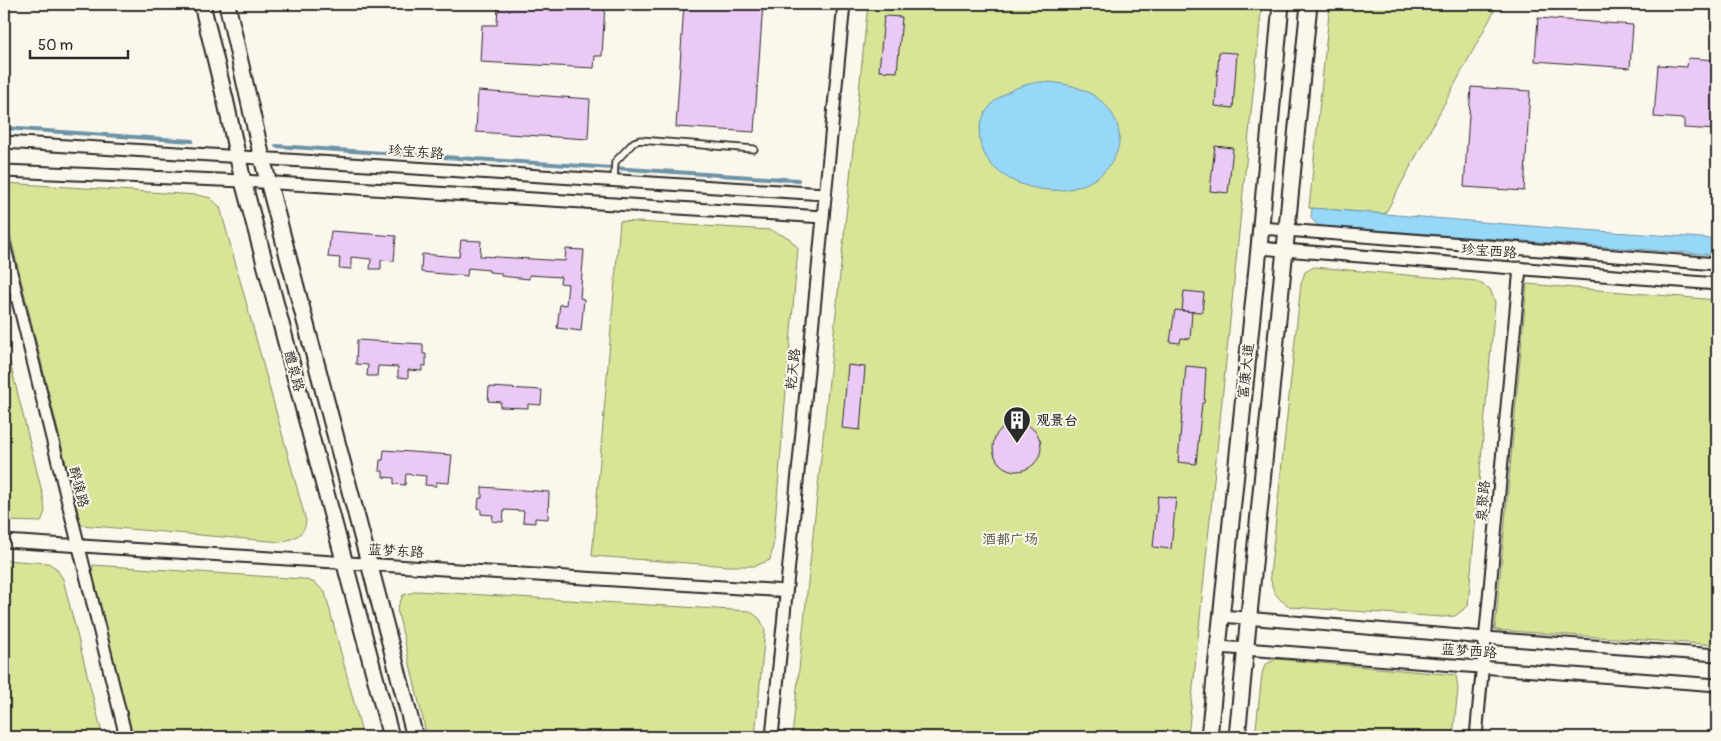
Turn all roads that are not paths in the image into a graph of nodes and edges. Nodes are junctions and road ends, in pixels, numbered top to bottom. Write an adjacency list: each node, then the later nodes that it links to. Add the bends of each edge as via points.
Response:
1 (202, 4): 8 (street, 醴泉路)
2 (228, 4): 9 (street, 醴泉路)
3 (844, 4): 14 (street, 乾天路)
4 (1281, 4): 16 (street, 富康大道)
5 (1309, 4): 17 (street, 富康大道)
6 (4, 142): 8 (street, 珍宝东路)
7 (754, 149): 11 (lane, via 640,140 615,162)
8 (238, 156): 9 (street, 珍宝东路); 12 (street, 醴泉路)
9 (262, 158): 11 (street, 珍宝东路); 13 (street, 醴泉路)
10 (4, 171): 12 (street)
11 (614, 180): 14 (street, 珍宝东路)
12 (243, 181): 13 (street); 26 (street, 醴泉路)
13 (270, 184): 15 (street); 27 (street, 醴泉路)
14 (826, 194): 15 (street, 乾天路)
15 (823, 217): 28 (street, 乾天路)
16 (1260, 228): 17 (street, 珍宝西路); 19 (street, 富康大道)
17 (1287, 230): 20 (street, 富康大道); 21 (street, 珍宝西路)
18 (4, 244): 25 (street, 醉猿路)
19 (1258, 248): 20 (street, 珍宝西路); 29 (street, 富康大道)
20 (1284, 250): 22 (street, 珍宝西路); 30 (street, 富康大道)
21 (1717, 264)
22 (1520, 268): 23 (street, 珍宝西路); 31 (street, 泉聚路)
23 (1717, 284)
24 (4, 541): 25 (street, 蓝梦东路)
25 (79, 546): 26 (street, 蓝梦东路); 37 (street, 醉猿路)
26 (346, 564): 27 (street, 蓝梦东路); 38 (street, 醴泉路)
27 (370, 565): 28 (street, 蓝梦东路); 39 (street, 醴泉路)
28 (786, 591): 40 (street, 乾天路)
29 (1221, 616): 30 (street, 蓝梦西路); 32 (street, 富康大道)
30 (1248, 618): 31 (street, 蓝梦西路); 33 (street, 富康大道)
31 (1485, 638): 34 (street, 蓝梦西路); 35 (street, 泉聚路)
32 (1218, 647): 33 (street, 蓝梦西路); 41 (street, 富康大道)
33 (1246, 649): 35 (street, 蓝梦西路); 42 (street, 富康大道)
34 (1717, 655)
35 (1482, 668): 36 (street, 蓝梦西路); 43 (street, 泉聚路)
36 (1717, 685)
37 (126, 737)
38 (391, 737)
39 (415, 737)
40 (772, 737)
41 (1209, 737)
42 (1237, 737)
43 (1476, 737)

